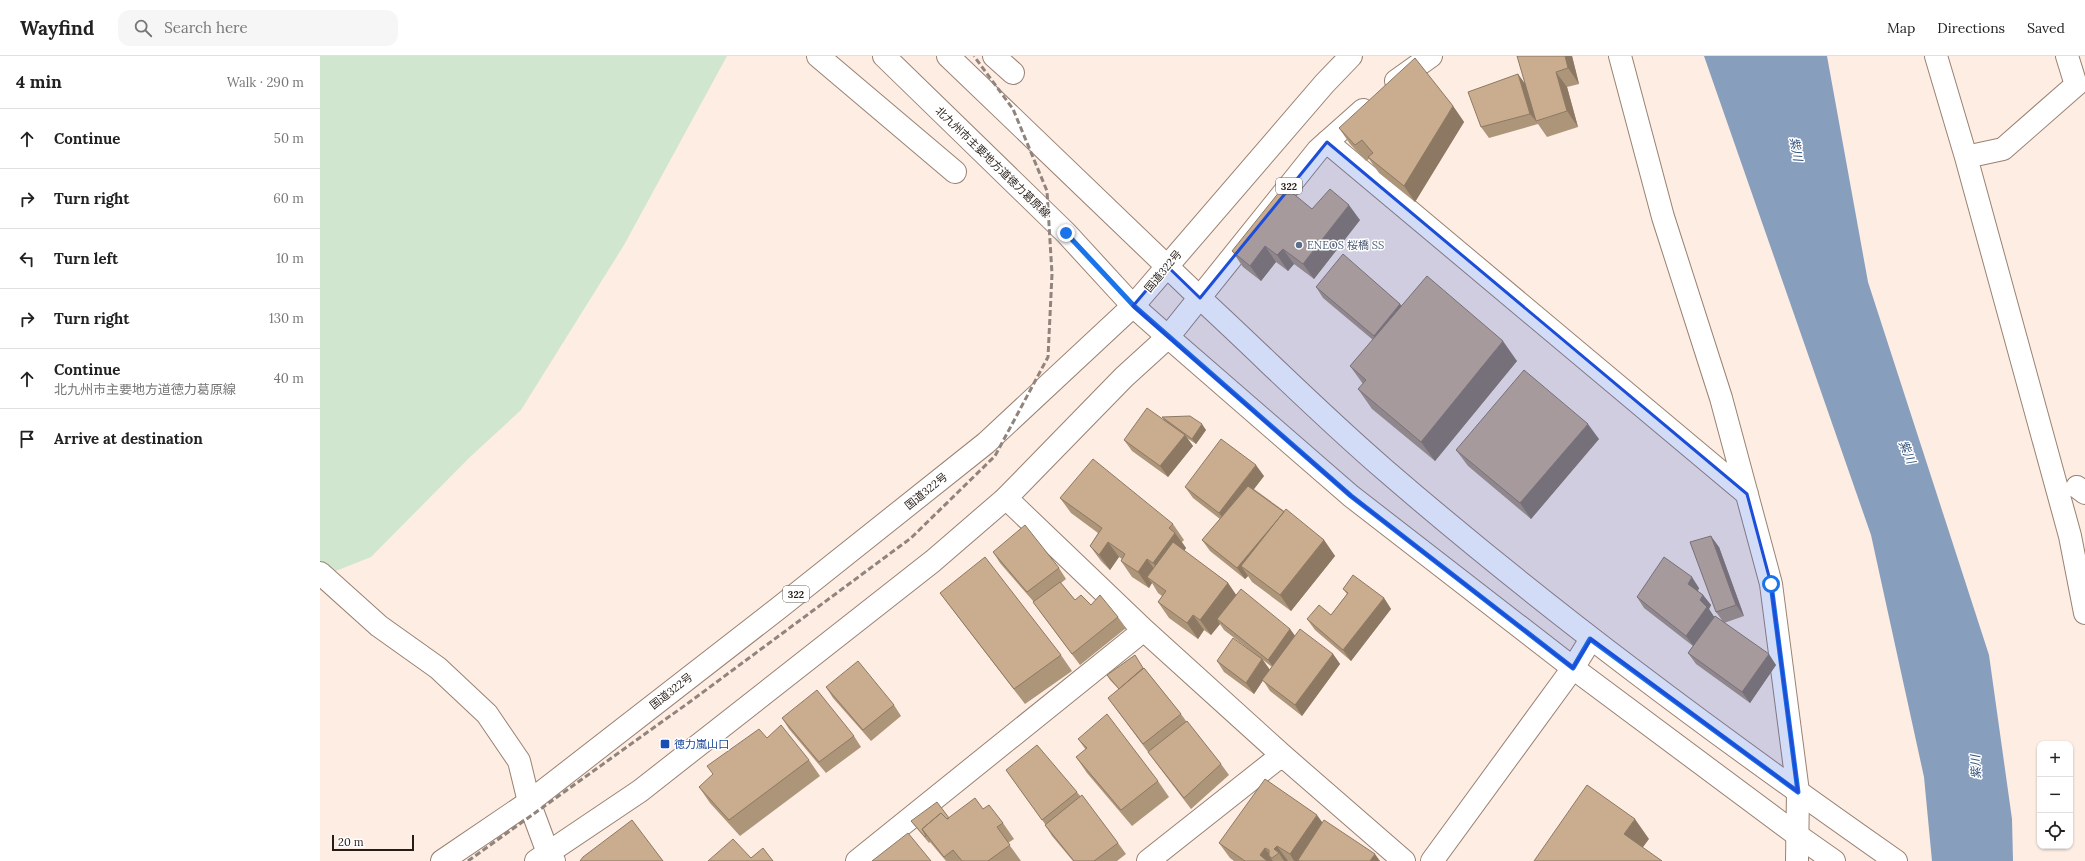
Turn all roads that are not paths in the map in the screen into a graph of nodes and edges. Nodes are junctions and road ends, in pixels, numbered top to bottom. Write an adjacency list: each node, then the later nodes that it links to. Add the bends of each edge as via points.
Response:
1 (818, 56): 13 (main road)
2 (884, 56): 16 (main road, 北九州市主要地方道徳力葛原線, via 1066,233)
3 (948, 56): 14 (main road)
4 (994, 56): 10 (main road)
5 (1351, 56): 14 (main road, 国道322号 / 322)
6 (1431, 56): 11 (main road, 322, via 1397,80)
7 (1620, 56): 18 (main road, via 1663,217 1721,398)
8 (1936, 56): 12 (main road)
9 (2067, 56): 12 (main road, via 2076,85 2003,149)
10 (1013, 73)
11 (1327, 142): 15 (main road, 322); 18 (main road)
12 (1966, 156): 21 (main road, via 2070,536)
13 (955, 172)
14 (1167, 266): 15 (main road); 16 (main road, 国道322号 / 322)
15 (1200, 298): 17 (main road, 322); 23 (main road, via 1384,469)
16 (1134, 306): 17 (main road, 北九州市主要地方道徳力葛原線); 27 (main road, 国道322号 / 322, via 986,443)
17 (1168, 337): 19 (main road, 322, via 1124,377); 24 (main road, 北九州市主要地方道徳力葛原線, via 1351,496)
18 (1747, 494): 26 (main road, via 1771,584)
19 (1006, 498): 22 (main road); 29 (main road, 322, via 921,571 646,787)
20 (320, 573): 27 (main road, via 379,626 438,668 487,714 519,761)
21 (2085, 613)
22 (1144, 630): 25 (main road); 31 (main road)
23 (1590, 639): 24 (main road); 26 (main road)
24 (1573, 668): 28 (main road, 北九州市主要地方道徳力葛原線); 34 (main road)
25 (1282, 755): 32 (main road); 33 (main road)
26 (1798, 792): 28 (main road); 37 (main road)
27 (529, 802): 29 (main road); 30 (main road, 国道322号 / 322)
28 (1797, 835): 35 (main road); 36 (main road, 北九州市主要地方道徳力葛原線)
29 (546, 858)
30 (442, 861)
31 (857, 861)
32 (1148, 861)
33 (1404, 861)
34 (1432, 861)
35 (1797, 861)
36 (1834, 861)
37 (1896, 861)

